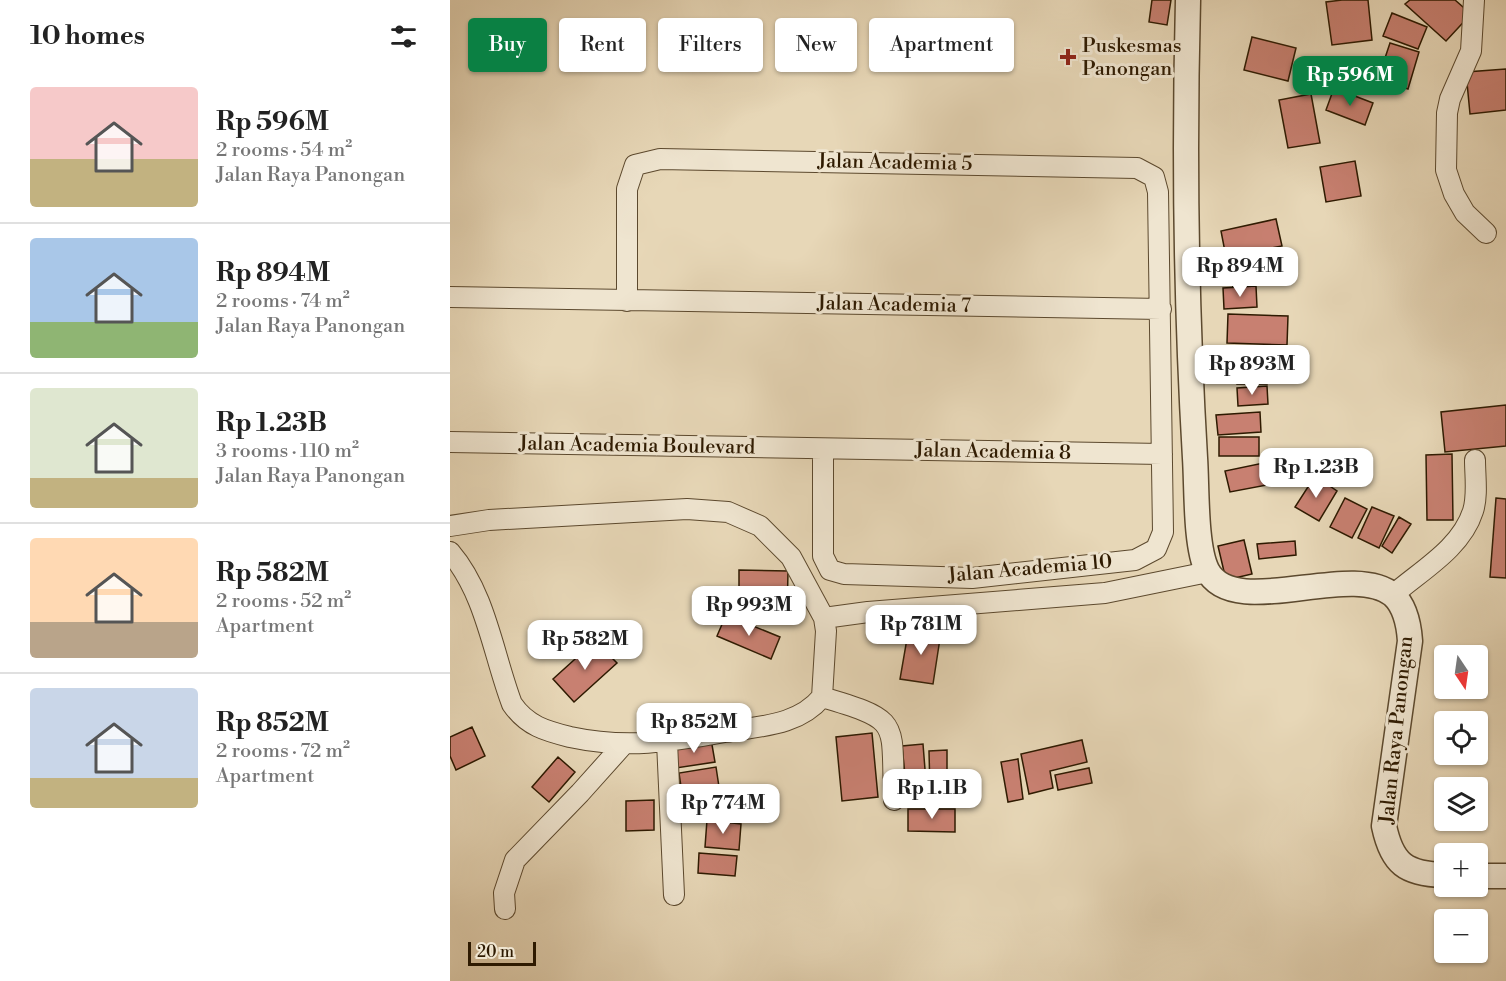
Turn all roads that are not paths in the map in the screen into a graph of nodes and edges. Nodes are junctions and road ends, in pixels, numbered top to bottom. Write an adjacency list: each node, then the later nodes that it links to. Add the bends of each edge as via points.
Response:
1 (1188, 0): 13 (street, via 1193,425 1200,531)
2 (1474, 0): 3 (street, via 1471,51 1447,113 1446,159 1454,194 1465,213)
3 (1486, 233)
4 (450, 297): 5 (street, Jalan Academia 7)
5 (627, 301): 6 (street, Jalan Academia 7); 6 (street, Jalan Academia 5, via 627,189 635,165 660,159 1137,168 1154,177 1158,192)
6 (1161, 309): 9 (street)
7 (450, 442): 8 (street, Jalan Academia Boulevard)
8 (823, 451): 9 (street, Jalan Academia 8); 9 (street, Jalan Academia 10, via 823,556 830,570 844,574 972,578 1135,560 1156,549 1163,532)
9 (1162, 454)
10 (1475, 460): 14 (street, via 1473,511 1466,528 1435,561)
11 (450, 526): 15 (street, via 489,520 687,509 728,512 760,526 779,543 791,557)
12 (450, 552): 18 (street, via 473,590 518,714 552,734)
13 (1208, 572): 14 (street, via 1227,588 1240,591 1356,585); 15 (street, via 1106,593)
14 (1393, 595): 20 (street, Jalan Raya Panongan, via 1405,615 1410,641 1384,826 1392,853 1401,865)
15 (824, 618): 16 (street)
16 (822, 697): 17 (street, via 804,714 785,722); 19 (street, via 884,720 892,739)
17 (667, 742): 18 (street); 23 (street)
18 (622, 744): 24 (street, via 514,860 504,892)
19 (894, 800)
20 (1434, 874)
21 (1488, 876): 22 (street)
22 (1506, 876)
23 (674, 895)
24 (505, 909)

